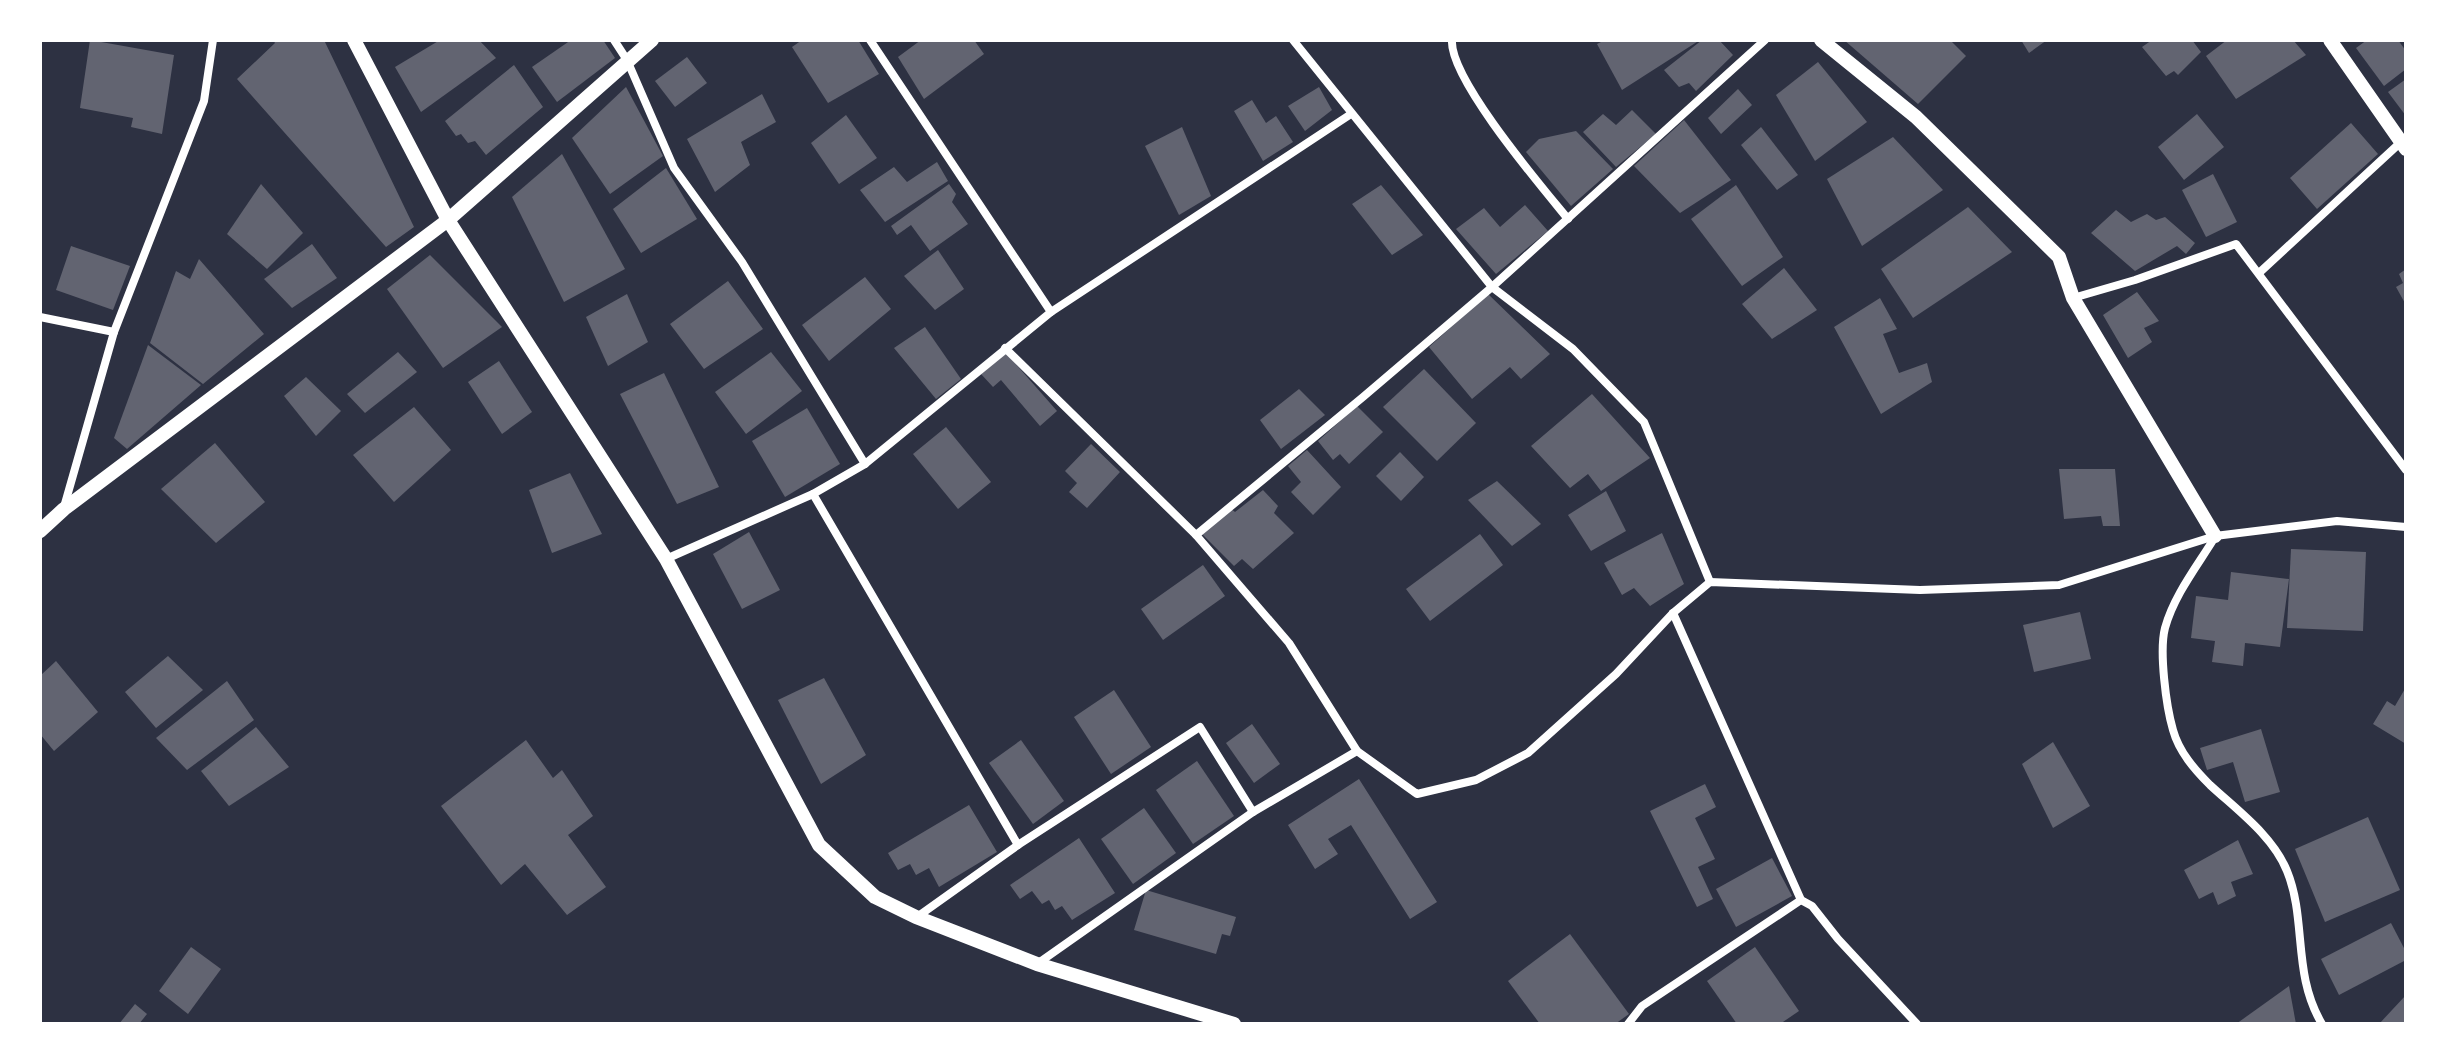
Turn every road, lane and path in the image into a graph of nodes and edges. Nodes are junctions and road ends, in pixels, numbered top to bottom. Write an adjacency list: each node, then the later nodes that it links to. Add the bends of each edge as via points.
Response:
1 (213, 40): 21 (street, via 204,101)
2 (354, 40): 15 (street)
3 (614, 40): 11 (street)
4 (652, 40): 11 (street)
5 (870, 40): 19 (street)
6 (1293, 40): 12 (street)
7 (1452, 40): 14 (street, via 1453,58 1498,132)
8 (1765, 40): 14 (street)
9 (1821, 40): 18 (street, via 1916,117 2059,257)
10 (2330, 40): 13 (street)
11 (627, 60): 15 (street); 23 (street, via 674,168 742,262)
12 (1351, 114): 17 (street); 19 (street)
13 (2404, 145): 16 (street)
14 (1568, 219): 17 (street)
15 (448, 220): 26 (street); 31 (street)
16 (2259, 273): 18 (street, via 2236,244); 24 (street)
17 (1492, 287): 29 (street); 32 (street, via 1573,349 1644,422)
18 (2073, 298): 30 (street)
19 (1051, 312): 22 (street)
20 (40, 317): 21 (street)
21 (114, 332): 26 (street)
22 (1005, 348): 23 (street); 29 (street)
23 (865, 464): 25 (street)
24 (2406, 470)
25 (813, 494): 31 (street); 36 (street)
26 (64, 509): 28 (street)
27 (2406, 527): 30 (street, via 2337,521)
28 (40, 531)
29 (1196, 535): 34 (street, via 1289,643)
30 (2215, 536): 32 (street, via 2059,585 1920,590); 43 (street, via 2165,628 2162,655 2173,731 2197,773 2270,842 2287,870 2302,972)
31 (666, 559): 38 (street, via 819,845 875,897)
32 (1710, 582): 33 (street)
33 (1673, 613): 34 (street, via 1616,674 1528,753 1476,780 1417,794); 37 (street)
34 (1357, 751): 35 (street)
35 (1253, 812): 36 (street, via 1200,727); 39 (street)
36 (1018, 845): 38 (street)
37 (1801, 900): 41 (street, via 1642,1006); 42 (street)
38 (916, 917): 39 (street)
39 (1037, 964): 40 (street)
40 (1234, 1024)
41 (1628, 1024)
42 (1917, 1024)
43 (2322, 1024)

